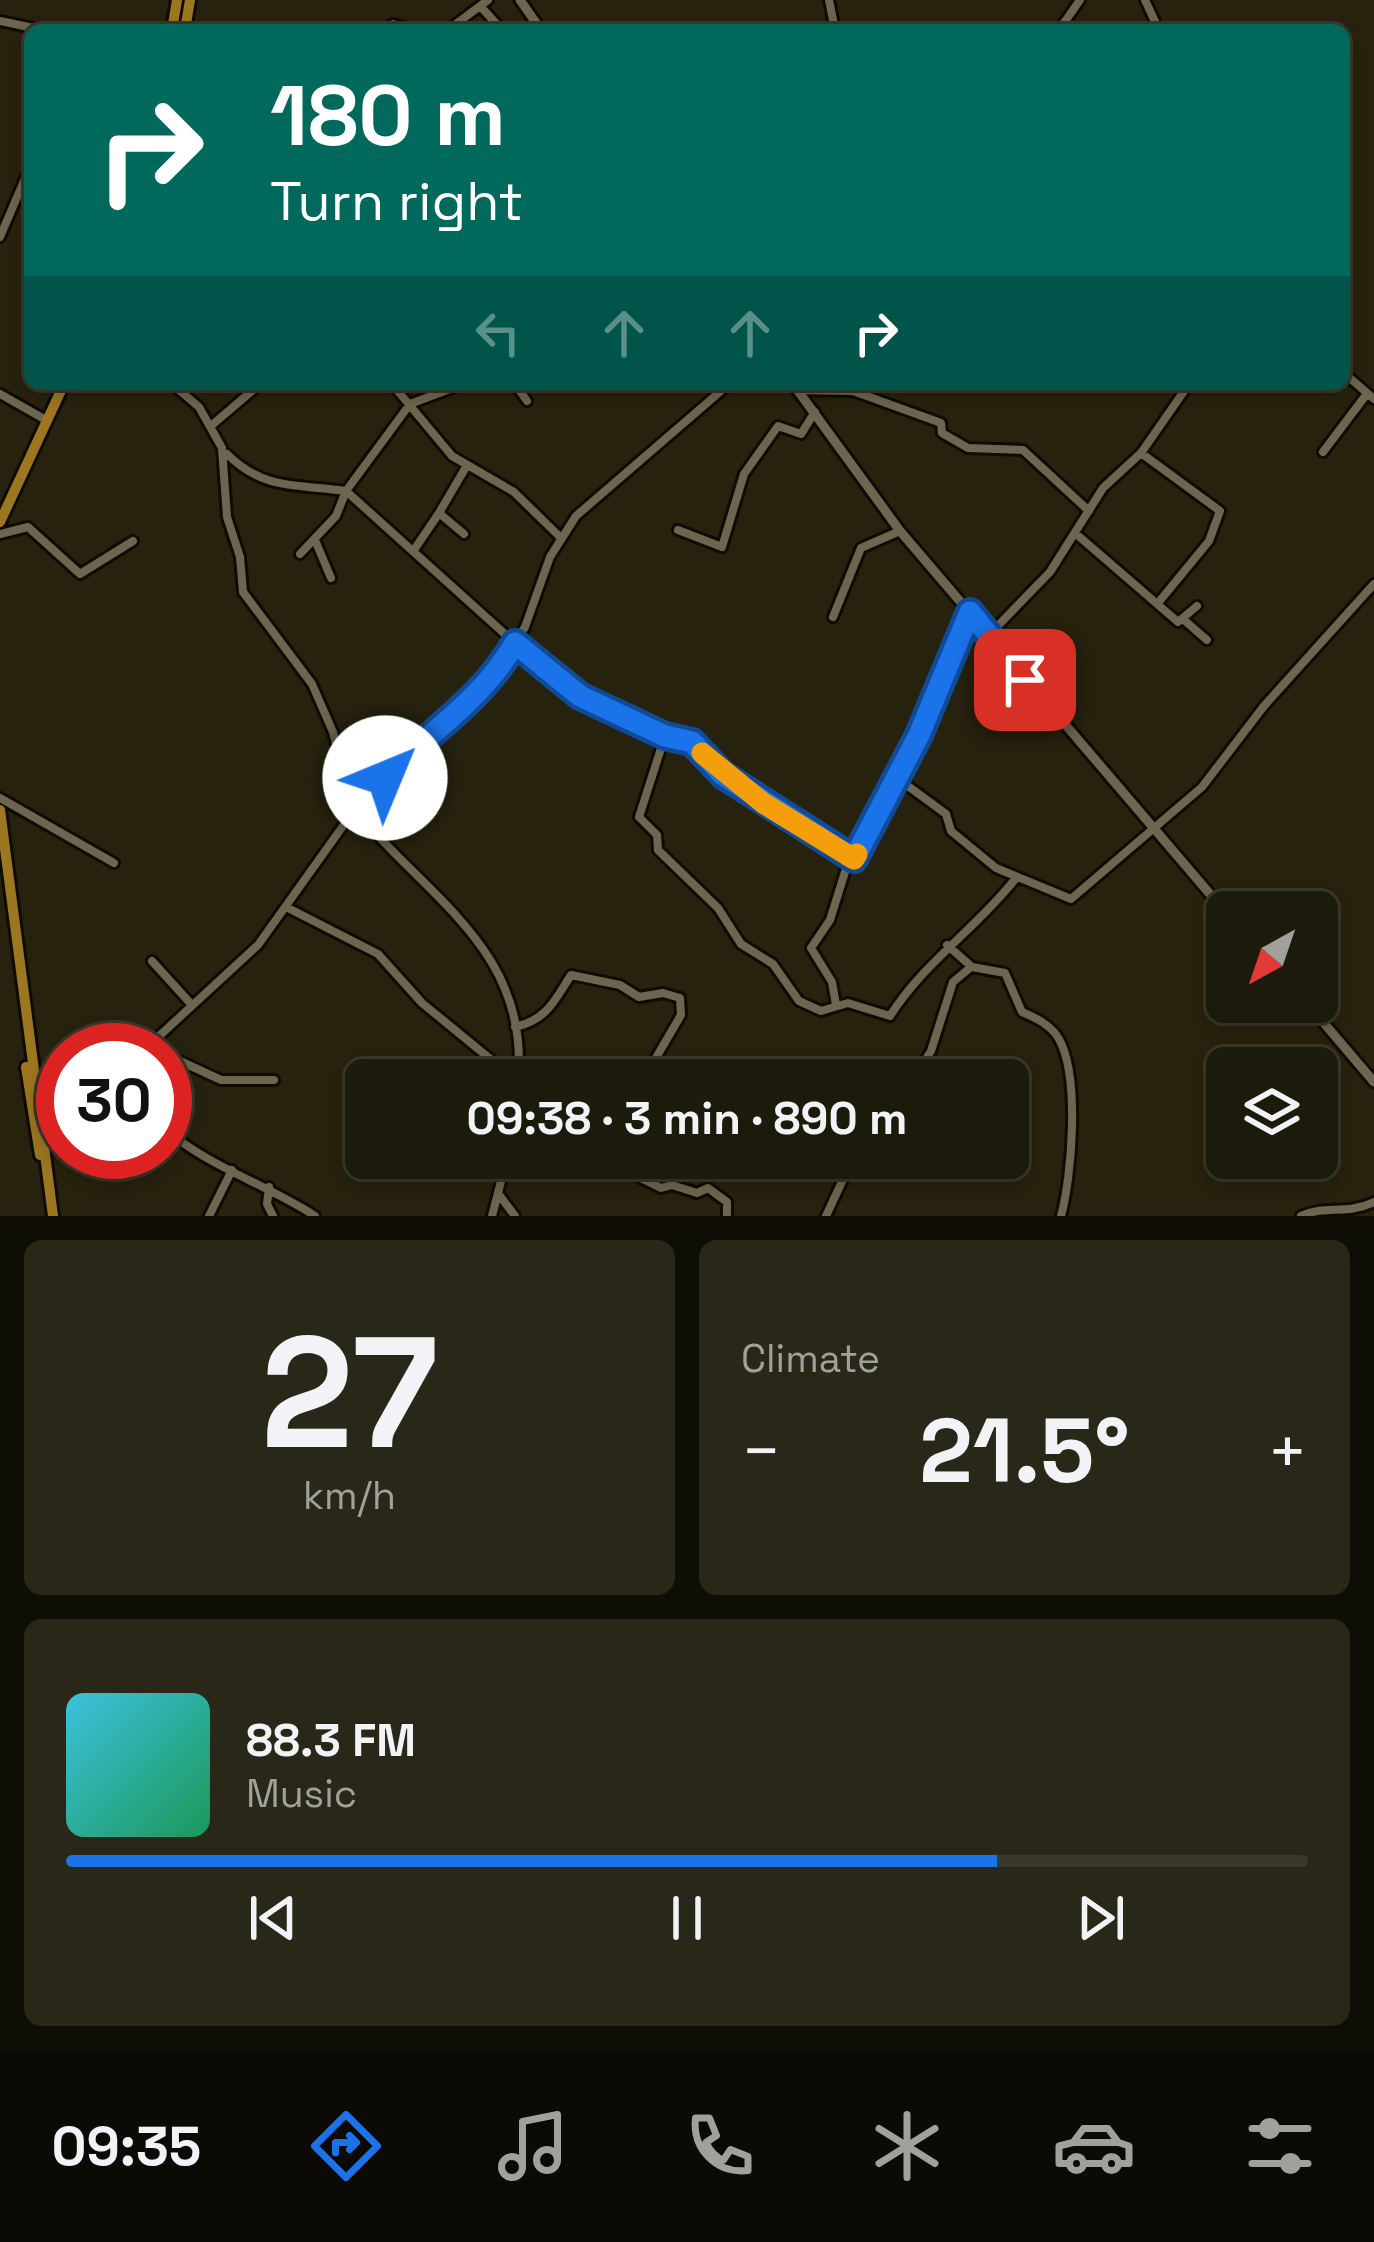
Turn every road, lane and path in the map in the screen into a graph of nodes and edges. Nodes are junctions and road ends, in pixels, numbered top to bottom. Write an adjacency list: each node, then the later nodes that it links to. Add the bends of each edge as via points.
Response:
1 (484, 4): 2 (street)
2 (456, 24)
3 (24, 181): 4 (street)
4 (0, 237)
5 (61, 390): 20 (main road)
6 (178, 390): 21 (street)
7 (253, 390): 21 (street)
8 (397, 390): 18 (street)
9 (447, 390): 18 (street)
10 (519, 390): 17 (street)
11 (721, 390): 35 (street)
12 (798, 390): 19 (main road)
13 (839, 390): 27 (street, via 941,423 942,433 968,448 1023,450)
14 (1185, 390): 23 (street)
15 (0, 394): 20 (street)
16 (1370, 397): 24 (street)
17 (526, 401)
18 (410, 404): 25 (street); 26 (street)
19 (814, 412): 30 (street, via 801,434 778,426 744,474 722,547); 31 (main road)
20 (46, 420): 29 (main road)
21 (212, 425): 22 (street)
22 (222, 448): 26 (street, via 262,482); 54 (street, via 243,592 311,684)
23 (1141, 452): 27 (street); 42 (street, via 1220,511 1209,541)
24 (1323, 452)
25 (466, 467): 28 (street); 35 (street, via 514,492)
26 (346, 491): 36 (street); 38 (street)
27 (1088, 511): 32 (street)
28 (440, 514): 34 (street); 38 (street)
29 (0, 522)
30 (678, 530)
31 (900, 531): 44 (main road); 45 (street, via 861,548)
32 (1075, 532): 42 (street); 47 (street, via 1051,572)
33 (0, 534): 37 (street, via 28,526 80,574)
34 (464, 534)
35 (560, 537): 49 (street)
36 (315, 540): 39 (street); 40 (street)
37 (134, 541)
38 (415, 550): 49 (street)
39 (300, 554)
40 (332, 578)
41 (1374, 584): 55 (street)
42 (1159, 603): 46 (street)
43 (1197, 606): 46 (street)
44 (970, 612): 47 (main road); 51 (street)
45 (833, 617)
46 (1184, 620): 48 (street)
47 (989, 635): 55 (main road)
48 (1207, 640)
49 (515, 643): 50 (street, via 580,696); 54 (street, via 483,693 416,746)
50 (665, 736): 56 (street, via 692,742 749,794); 66 (street, via 639,817 657,835 658,850 799,1000 820,1011)
51 (897, 778): 56 (street); 58 (street)
52 (0, 798): 57 (street)
53 (0, 810): 64 (main road)
54 (354, 811): 60 (street); 69 (street, via 485,948 512,1000)
55 (1156, 830): 58 (street, via 1071,899); 59 (main road)
56 (854, 859): 66 (street, via 811,948)
57 (114, 863)
58 (1016, 878): 61 (street, via 984,919)
59 (1208, 891)
60 (288, 908): 65 (street, via 240,965); 70 (street, via 378,954)
61 (947, 946): 63 (street); 66 (street, via 890,1016)
62 (152, 961): 65 (street)
63 (972, 967): 73 (street, via 953,982); 97 (street, via 1005,973 1022,1012 1061,1042 1071,1168)
64 (23, 998): 77 (main road); 78 (main road)
65 (191, 1004): 67 (street)
66 (836, 1005)
67 (174, 1023)
68 (1324, 1023): 76 (main road)
69 (515, 1027): 71 (street); 72 (street, via 536,1022 571,974 639,997 663,993 680,998 680,1015)
70 (491, 1059)
71 (516, 1059)
72 (655, 1059)
73 (926, 1059)
74 (192, 1067): 75 (street, via 221,1080)
75 (274, 1080)
76 (1374, 1082)
77 (36, 1086)
78 (36, 1138)
79 (192, 1146): 80 (street)
80 (232, 1170): 85 (street); 90 (street)
81 (48, 1179): 89 (main road)
82 (502, 1179): 86 (street)
83 (642, 1179): 95 (street, via 697,1193 708,1188 727,1202)
84 (843, 1179): 96 (street)
85 (268, 1187): 91 (street); 92 (street)
86 (499, 1195): 93 (street); 94 (street)
87 (1374, 1202): 88 (street)
88 (1356, 1215): 98 (street)
89 (53, 1216)
90 (209, 1216)
91 (273, 1216)
92 (315, 1216)
93 (492, 1216)
94 (515, 1216)
95 (727, 1216)
96 (826, 1216)
97 (1061, 1216)
98 (1301, 1216)

